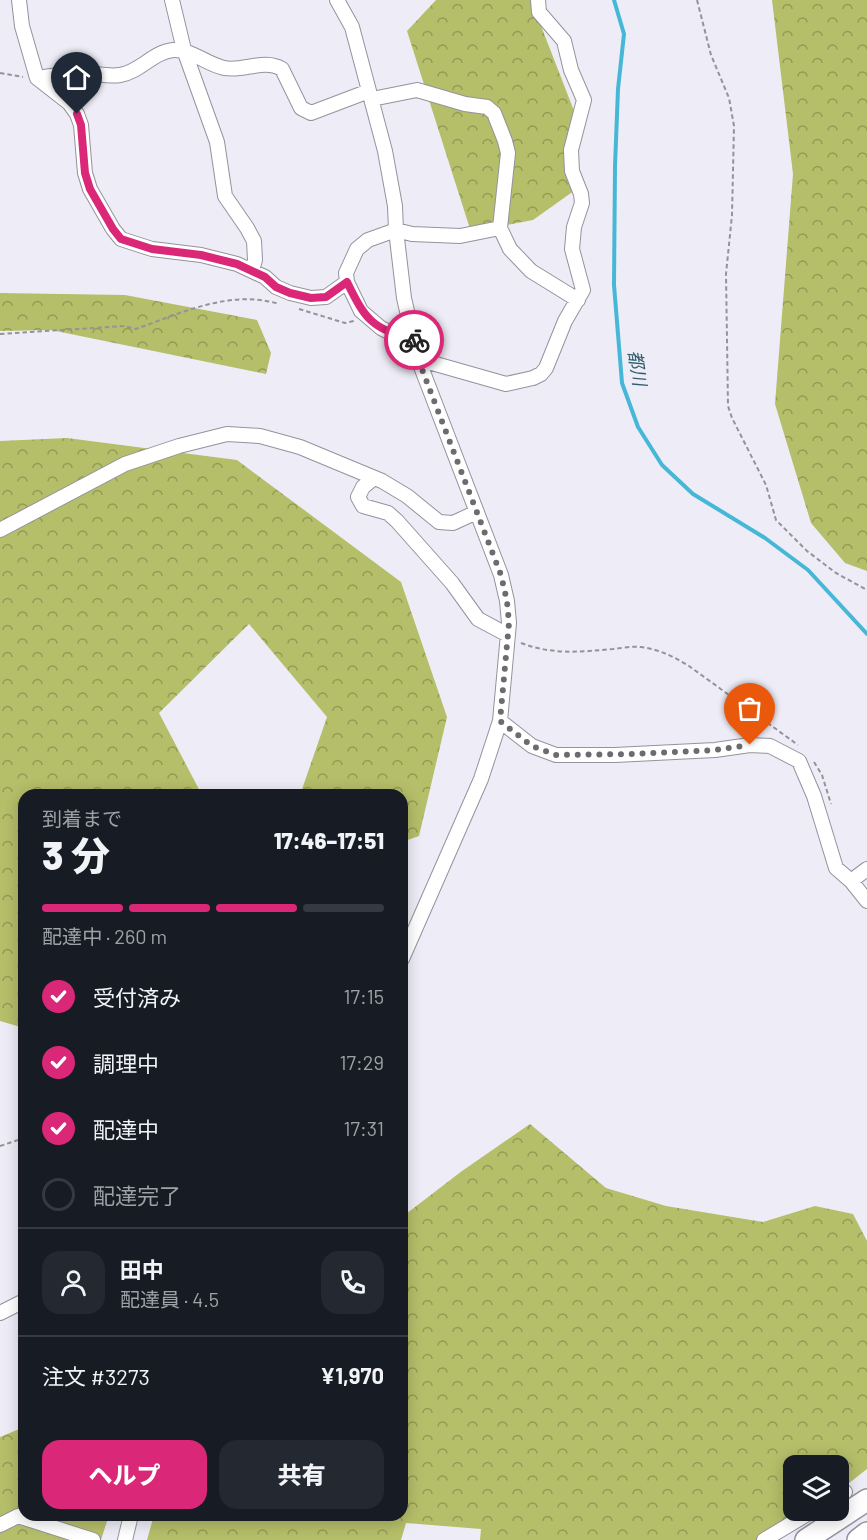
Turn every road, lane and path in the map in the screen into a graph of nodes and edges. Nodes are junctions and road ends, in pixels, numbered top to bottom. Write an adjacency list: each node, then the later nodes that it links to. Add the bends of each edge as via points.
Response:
1 (19, 0): 8 (street, via 22,27)
2 (172, 0): 6 (street)
3 (337, 0): 9 (street, via 352,27)
4 (537, 0): 14 (street, via 539,12 564,41 584,100 571,150 572,171 582,203 572,249 583,290)
5 (697, 0): 24 (path, via 711,54 729,98 734,126 726,274 728,406 766,485 776,520 836,573)
6 (184, 50): 8 (street, via 164,51 119,75 82,73); 9 (street, via 223,68 276,65 282,69 300,108 311,112); 12 (street, via 217,142 225,196 254,241)
7 (0, 73): 8 (path)
8 (37, 78): 12 (street, via 77,114 90,189 121,239)
9 (371, 95): 10 (street, via 417,90 465,104 480,104 494,113 508,153); 11 (street, via 386,151)
10 (500, 228): 11 (street, via 460,236); 14 (street, via 510,249 531,272)
11 (396, 230): 13 (street, via 368,240 357,249 346,273); 19 (street)
12 (252, 270): 13 (street, via 276,287 311,298 326,297)
13 (347, 282): 17 (street)
14 (578, 300): 20 (street, via 546,368 533,378 506,384)
15 (283, 305): 18 (path, via 249,298 212,303 136,329 124,326)
16 (294, 308): 17 (path, via 345,323)
17 (367, 318): 19 (street, via 389,332)
18 (0, 334)
19 (415, 340): 20 (street)
20 (418, 359): 22 (street)
21 (374, 478): 22 (street, via 407,496 439,522 453,523); 23 (street, via 300,447 260,436 227,434 125,464); 25 (street, via 358,497 363,506 388,513 397,521 452,582 478,619)
22 (477, 512): 25 (street, via 501,575)
23 (0, 530)
24 (867, 590)
25 (508, 635): 26 (street); 27 (path, via 540,650 560,653 639,647 674,656)
26 (500, 721): 31 (street, via 532,746 556,755 770,746 799,762 836,868); 33 (street, via 481,779)
27 (802, 749)
28 (811, 757): 29 (path, via 822,775)
29 (833, 811)
30 (867, 869): 31 (street)
31 (851, 881): 32 (street)
32 (867, 901)
33 (408, 945)
34 (18, 1140): 35 (path)
35 (0, 1146)
36 (18, 1304): 37 (street)
37 (0, 1313)
38 (867, 1502): 48 (highway); 49 (highway)
39 (18, 1516): 43 (street)
40 (34, 1521): 45 (street)
41 (129, 1521): 46 (street)
42 (796, 1521): 47 (street)
43 (0, 1525)
44 (867, 1533): 50 (highway)
45 (93, 1540)
46 (124, 1540)
47 (764, 1540)
48 (806, 1540)
49 (826, 1540)
50 (858, 1540)

